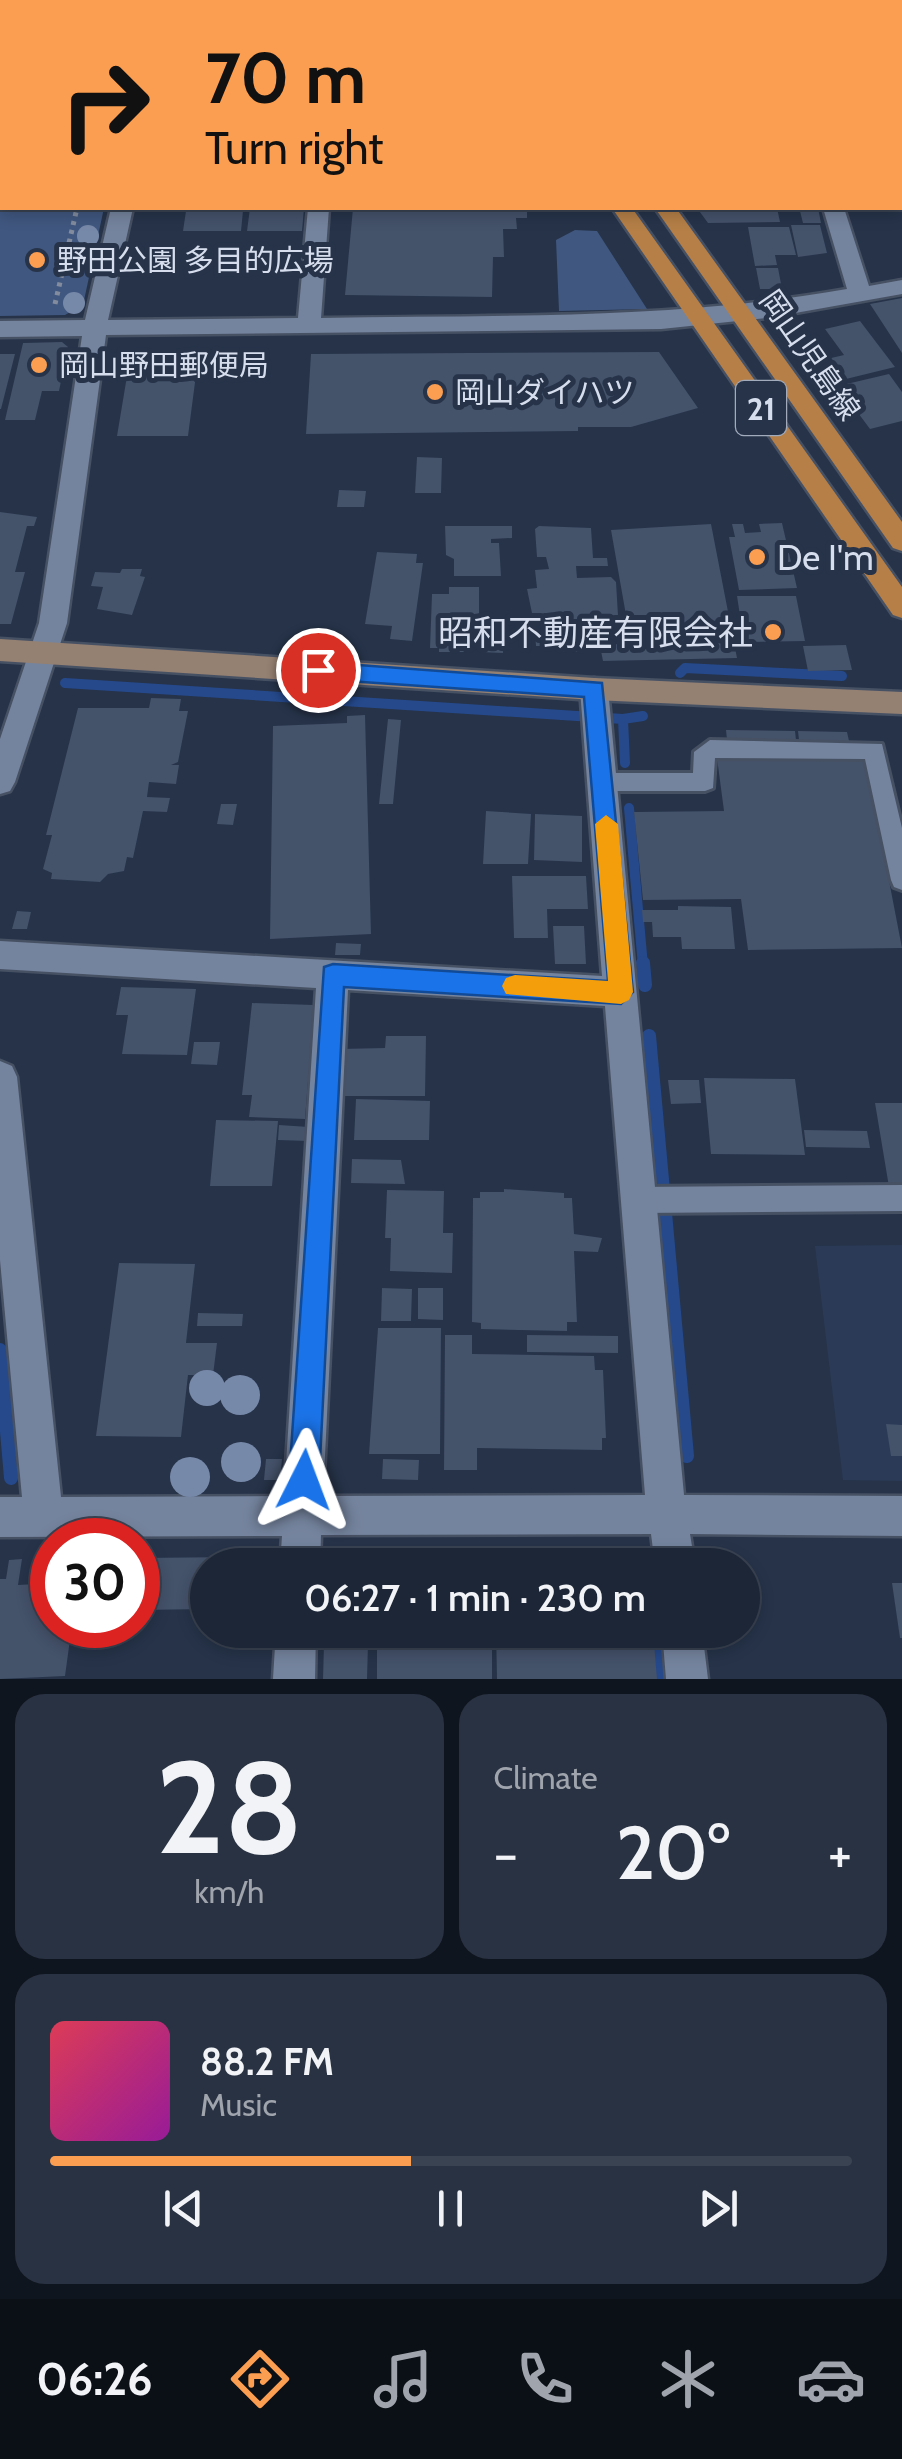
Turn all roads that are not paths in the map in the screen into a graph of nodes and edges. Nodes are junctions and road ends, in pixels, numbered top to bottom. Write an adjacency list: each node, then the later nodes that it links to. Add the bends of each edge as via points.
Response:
1 (122, 210): 11 (street)
2 (318, 210): 10 (street)
3 (623, 210): 9 (main road, 岡山児島線 / 21)
4 (666, 210): 8 (main road, 岡山児島線 / 21)
5 (834, 210): 7 (street)
6 (902, 287): 7 (street)
7 (860, 294): 8 (street)
8 (741, 313): 9 (street); 13 (main road, 岡山児島線 / 21)
9 (698, 318): 10 (street); 14 (main road, 岡山児島線 / 21)
10 (310, 325): 11 (street)
11 (95, 328): 12 (street); 16 (street, via 53,623)
12 (0, 329)
13 (902, 540)
14 (902, 608)
15 (0, 650): 16 (street)
16 (42, 652): 18 (street); 19 (street)
17 (902, 702): 18 (street)
18 (596, 708): 20 (street)
19 (0, 782)
20 (603, 782): 21 (lane, via 705,782 702,758 710,749 874,750); 24 (street)
21 (902, 880)
22 (0, 955): 23 (street)
23 (333, 975): 24 (street); 34 (street)
24 (621, 992): 27 (street)
25 (0, 1076): 32 (street)
26 (902, 1198): 27 (lane)
27 (653, 1200): 28 (street)
28 (666, 1513): 29 (street); 34 (street); 36 (street)
29 (902, 1516)
30 (0, 1518): 31 (street)
31 (30, 1518)
32 (42, 1518)
33 (160, 1518): 34 (street)
34 (302, 1519): 35 (street)
35 (301, 1548)
36 (672, 1548)
37 (295, 1648): 39 (street)
38 (684, 1648): 40 (street)
39 (294, 1679)
40 (687, 1679)

